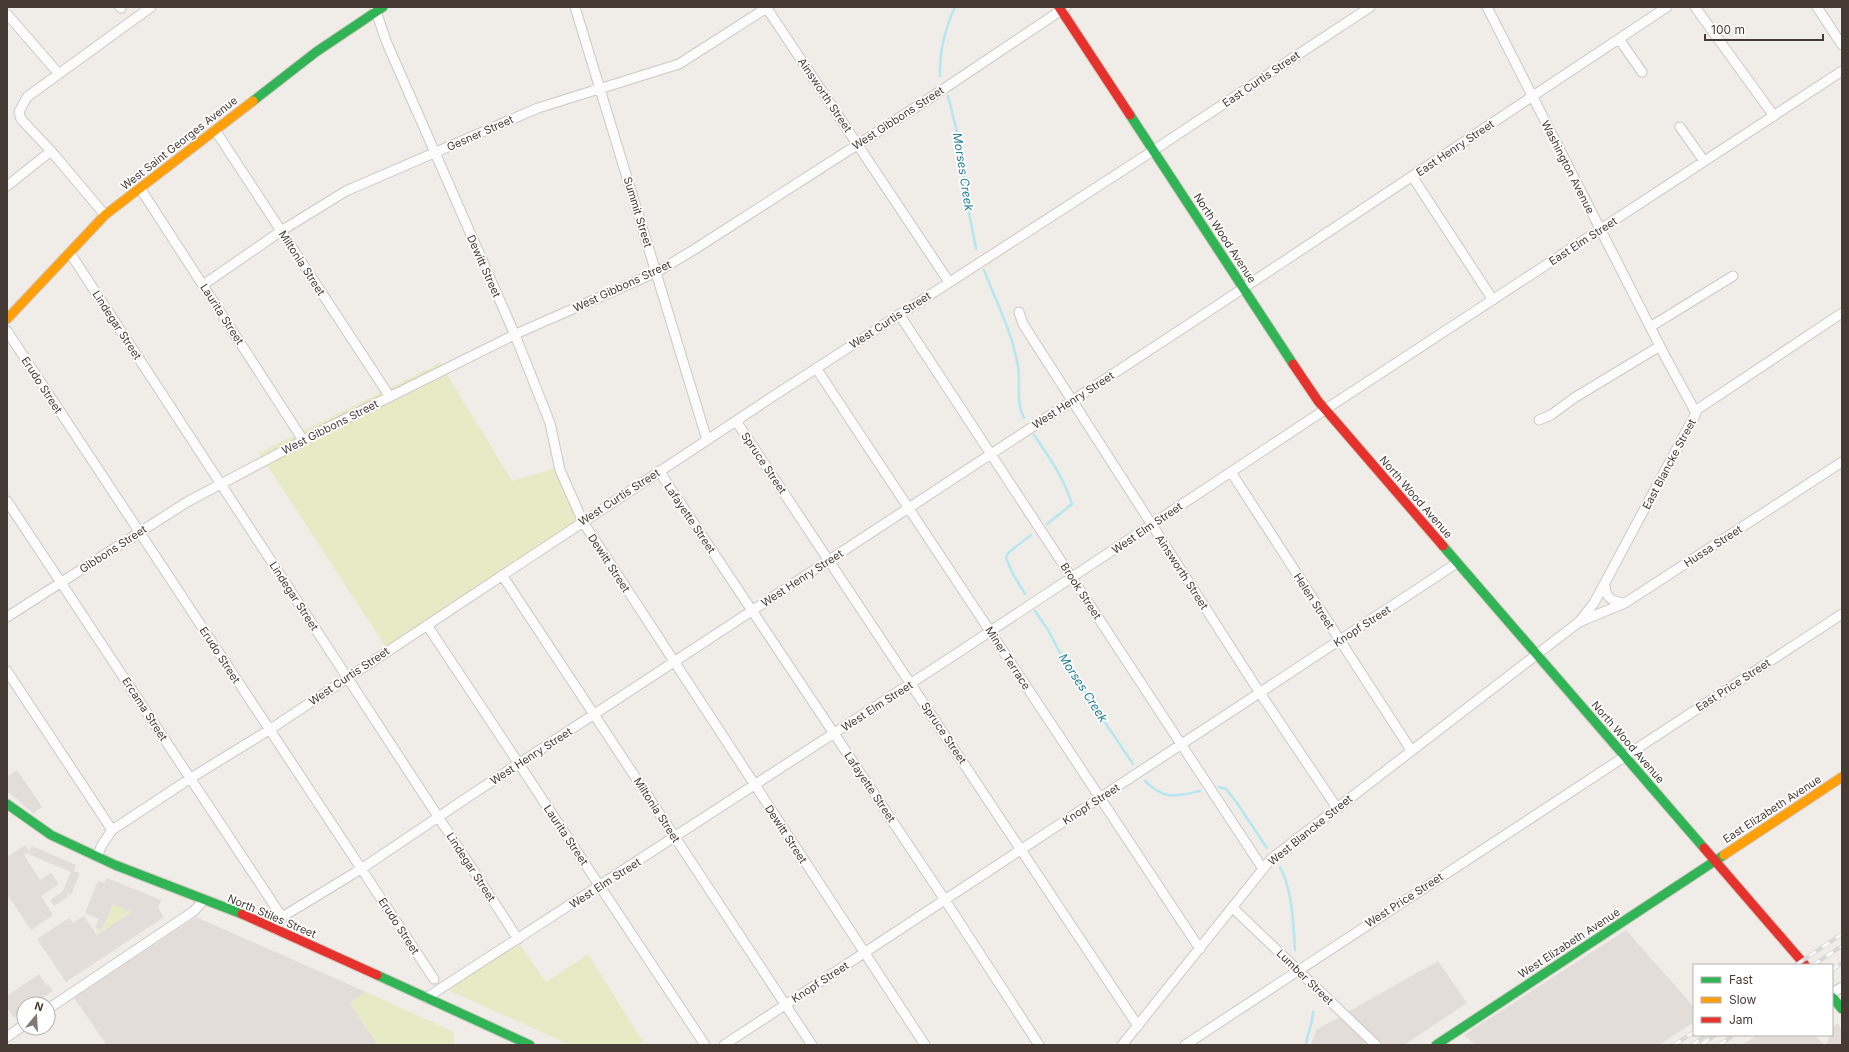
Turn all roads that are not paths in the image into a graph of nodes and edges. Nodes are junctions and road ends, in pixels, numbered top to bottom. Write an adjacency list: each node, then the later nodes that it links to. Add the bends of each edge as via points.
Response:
1 (151, 7): 16 (street)
2 (575, 7): 17 (street, Summit Street)
3 (767, 7): 17 (street, Gesner Street, via 679,64); 22 (street, Ainsworth Street)
4 (1370, 7): 24 (street, East Curtis Street)
5 (1487, 7): 18 (street, Washington Avenue)
6 (1667, 7): 12 (street, East Henry Street)
7 (1695, 7): 19 (street)
8 (1817, 7): 13 (street)
9 (1062, 8): 22 (street, West Gibbons Street); 24 (main road, North Wood Avenue)
10 (378, 9): 21 (main road, West Saint Georges Avenue, via 316,52); 25 (street, Dewitt Street, via 386,41)
11 (7, 14): 16 (street)
12 (1619, 39): 15 (street); 18 (street, East Henry Street)
13 (1842, 45)
14 (1842, 71): 19 (street, East Elm Street)
15 (1642, 72)
16 (59, 74): 23 (street, via 26,97 20,116)
17 (600, 88): 25 (street, Gesner Street, via 509,119); 34 (street, Summit Street)
18 (1532, 96): 27 (street, East Henry Street); 31 (street, Washington Avenue)
19 (1774, 116): 26 (street, East Elm Street)
20 (1680, 127): 26 (street)
21 (215, 130): 29 (main road, West Saint Georges Avenue); 32 (street, Miltonia Street)
22 (858, 144): 34 (street, West Gibbons Street); 36 (street, Ainsworth Street)
23 (51, 151): 28 (street); 30 (street)
24 (1153, 151): 36 (street, West Curtis Street); 38 (main road, North Wood Avenue)
25 (435, 153): 32 (street, Gesner Street, via 346,191); 46 (street, Dewitt Street)
26 (1704, 161): 31 (street, East Elm Street)
27 (1412, 176): 38 (street, East Henry Street); 39 (street)
28 (7, 186)
29 (140, 188): 30 (main road, West Saint Georges Avenue); 37 (street, Laurita Street)
30 (105, 215): 33 (main road, West Saint Georges Avenue)
31 (1600, 229): 39 (street, East Elm Street); 44 (street, Washington Avenue)
32 (281, 231): 37 (street, Gesner Street); 49 (street, Miltonia Street)
33 (70, 253): 43 (main road, West Saint Georges Avenue); 61 (street, Lindegar Street)
34 (657, 272): 46 (street, West Gibbons Street); 56 (street, Summit Street)
35 (1733, 276): 44 (street)
36 (949, 282): 42 (street, West Curtis Street)
37 (203, 285): 55 (street, Laurita Street)
38 (1243, 288): 50 (street, West Henry Street); 51 (main road, North Wood Avenue)
39 (1493, 300): 51 (street, East Elm Street)
40 (1019, 312): 50 (street, Ainsworth Street)
41 (1842, 313): 52 (street, East Blancke Street)
42 (900, 314): 48 (street, West Curtis Street); 57 (street, Brook Street)
43 (7, 319)
44 (1650, 327): 47 (street, Washington Avenue)
45 (7, 331): 66 (street, Erudo Street)
46 (514, 335): 49 (street, West Gibbons Street); 64 (street, Dewitt Street, via 550,422 560,470)
47 (1660, 346): 52 (street, Washington Avenue); 54 (street)
48 (816, 368): 53 (street, West Curtis Street); 63 (street, Miner Terrace)
49 (390, 397): 55 (street, West Gibbons Street)
50 (1072, 401): 57 (street, West Henry Street); 65 (street, Ainsworth Street)
51 (1325, 410): 60 (street, West Elm Street); 68 (main road, North Wood Avenue)
52 (1695, 411): 72 (street, East Blancke Street)
53 (736, 420): 56 (street, West Curtis Street); 67 (street, Spruce Street)
54 (1539, 420)
55 (303, 440): 61 (street, West Gibbons Street)
56 (707, 440): 59 (street, West Curtis Street)
57 (991, 454): 63 (street, West Henry Street); 70 (street, Brook Street)
58 (1842, 462): 73 (street, Hussa Street)
59 (659, 471): 64 (street, West Curtis Street); 74 (street, Lafayette Street)
60 (1231, 472): 65 (street, West Elm Street); 80 (street, Helen Street)
61 (221, 484): 66 (street, Gibbons Street); 84 (street, Lindegar Street)
62 (7, 501): 71 (street, Ercama Street)
63 (909, 508): 67 (street, West Henry Street); 79 (street, Miner Terrace)
64 (582, 522): 69 (street, West Curtis Street); 82 (street, Dewitt Street)
65 (1152, 525): 70 (street, West Elm Street); 86 (street, Ainsworth Street)
66 (139, 532): 71 (street, Gibbons Street); 88 (street, Erudo Street)
67 (829, 560): 74 (street, West Henry Street); 85 (street, Spruce Street)
68 (1457, 563): 80 (street, Knopf Street); 81 (main road, North Wood Avenue)
69 (502, 575): 78 (street, West Curtis Street); 87 (street, Miltonia Street)
70 (1072, 577): 79 (street, West Elm Street); 90 (street, Brook Street)
71 (61, 582): 76 (street, Gibbons Street); 95 (street, Ercama Street)
72 (1605, 585): 73 (street, via 1608,597); 77 (street, East Blancke Street)
73 (1625, 603): 77 (street, Hussa Street)
74 (752, 611): 82 (street, West Henry Street); 89 (street, Lafayette Street)
75 (1842, 614): 92 (street, East Price Street)
76 (7, 617)
77 (1579, 622): 81 (street, East Blancke Street)
78 (427, 625): 84 (street, West Curtis Street); 93 (street, Laurita Street)
79 (991, 632): 85 (street, West Elm Street); 97 (street, Miner Terrace)
80 (1340, 641): 86 (street, Knopf Street); 91 (street, Helen Street)
81 (1536, 655): 91 (street, West Blancke Street); 92 (main road, North Wood Avenue)
82 (674, 662): 87 (street, West Henry Street); 96 (street, Dewitt Street)
83 (7, 671): 101 (street)
84 (348, 678): 88 (street, West Curtis Street); 100 (street, Lindegar Street)
85 (911, 684): 89 (street, West Elm Street); 103 (street, Spruce Street)
86 (1260, 694): 90 (street, Knopf Street); 99 (street, Ainsworth Street)
87 (594, 714): 93 (street, West Henry Street); 102 (street, Miltonia Street)
88 (269, 730): 95 (street, West Curtis Street); 106 (street, Erudo Street)
89 (834, 734): 96 (street, West Elm Street); 109 (street, Lafayette Street)
90 (1182, 744): 97 (street, Knopf Street); 107 (street, Brook Street)
91 (1411, 750): 99 (street, West Blancke Street)
92 (1624, 756): 105 (main road, North Wood Avenue); 118 (street, West Price Street)
93 (519, 764): 100 (street, West Henry Street); 108 (street, Laurita Street)
94 (1842, 777): 105 (main road, East Elizabeth Avenue)
95 (191, 778): 101 (street, West Curtis Street); 112 (street, Ercama Street)
96 (754, 786): 102 (street, West Elm Street); 116 (street, Dewitt Street)
97 (1101, 798): 103 (street, Knopf Street); 115 (street, Miner Terrace)
98 (7, 804): 104 (main road, North Stiles Street, via 51,835)
99 (1337, 808): 107 (street, West Blancke Street, via 1288,844)
100 (439, 817): 106 (street, West Henry Street); 114 (street, Lindegar Street)
101 (112, 830): 104 (street, West Curtis Street)
102 (675, 837): 108 (street, West Elm Street); 125 (street, Miltonia Street)
103 (1021, 850): 109 (street, Knopf Street); 127 (street, Spruce Street)
104 (97, 856): 110 (main road, North Stiles Street)
105 (1715, 861): 117 (main road, North Wood Avenue); 139 (main road, West Elizabeth Avenue)
106 (361, 869): 112 (street, West Henry Street); 119 (street, Erudo Street)
107 (1263, 869): 111 (street, West Blancke Street)
108 (600, 886): 114 (street, West Elm Street); 131 (street, Laurita Street)
109 (945, 900): 116 (street, Knopf Street); 135 (street, Lafayette Street)
110 (203, 901): 113 (main road, North Stiles Street); 124 (street, via 194,911)
111 (1233, 908): 115 (street, West Blancke Street); 118 (street, Lumber Street)
112 (282, 917): 113 (street)
113 (275, 929): 122 (main road, North Stiles Street)
114 (518, 939): 122 (street, West Elm Street)
115 (1200, 948): 127 (street, West Blancke Street)
116 (864, 953): 125 (street, Knopf Street); 134 (street, Dewitt Street)
117 (1804, 964)
118 (1298, 970): 137 (street, West Price Street); 138 (street, Lumber Street)
119 (434, 979)
120 (1842, 987): 121 (street)
121 (1833, 992)
122 (426, 998): 130 (main road, North Stiles Street)
123 (1833, 998): 126 (main road)
124 (56, 1004)
125 (785, 1005): 132 (street, Knopf Street); 133 (street, Miltonia Street)
126 (1842, 1009)
127 (1138, 1026): 136 (street, West Blancke Street)
128 (16, 1031): 129 (street)
129 (7, 1037)
130 (530, 1045)
131 (705, 1045)
132 (724, 1045)
133 (812, 1045)
134 (925, 1045)
135 (1039, 1045)
136 (1122, 1045)
137 (1185, 1045)
138 (1376, 1045)
139 (1436, 1045)

